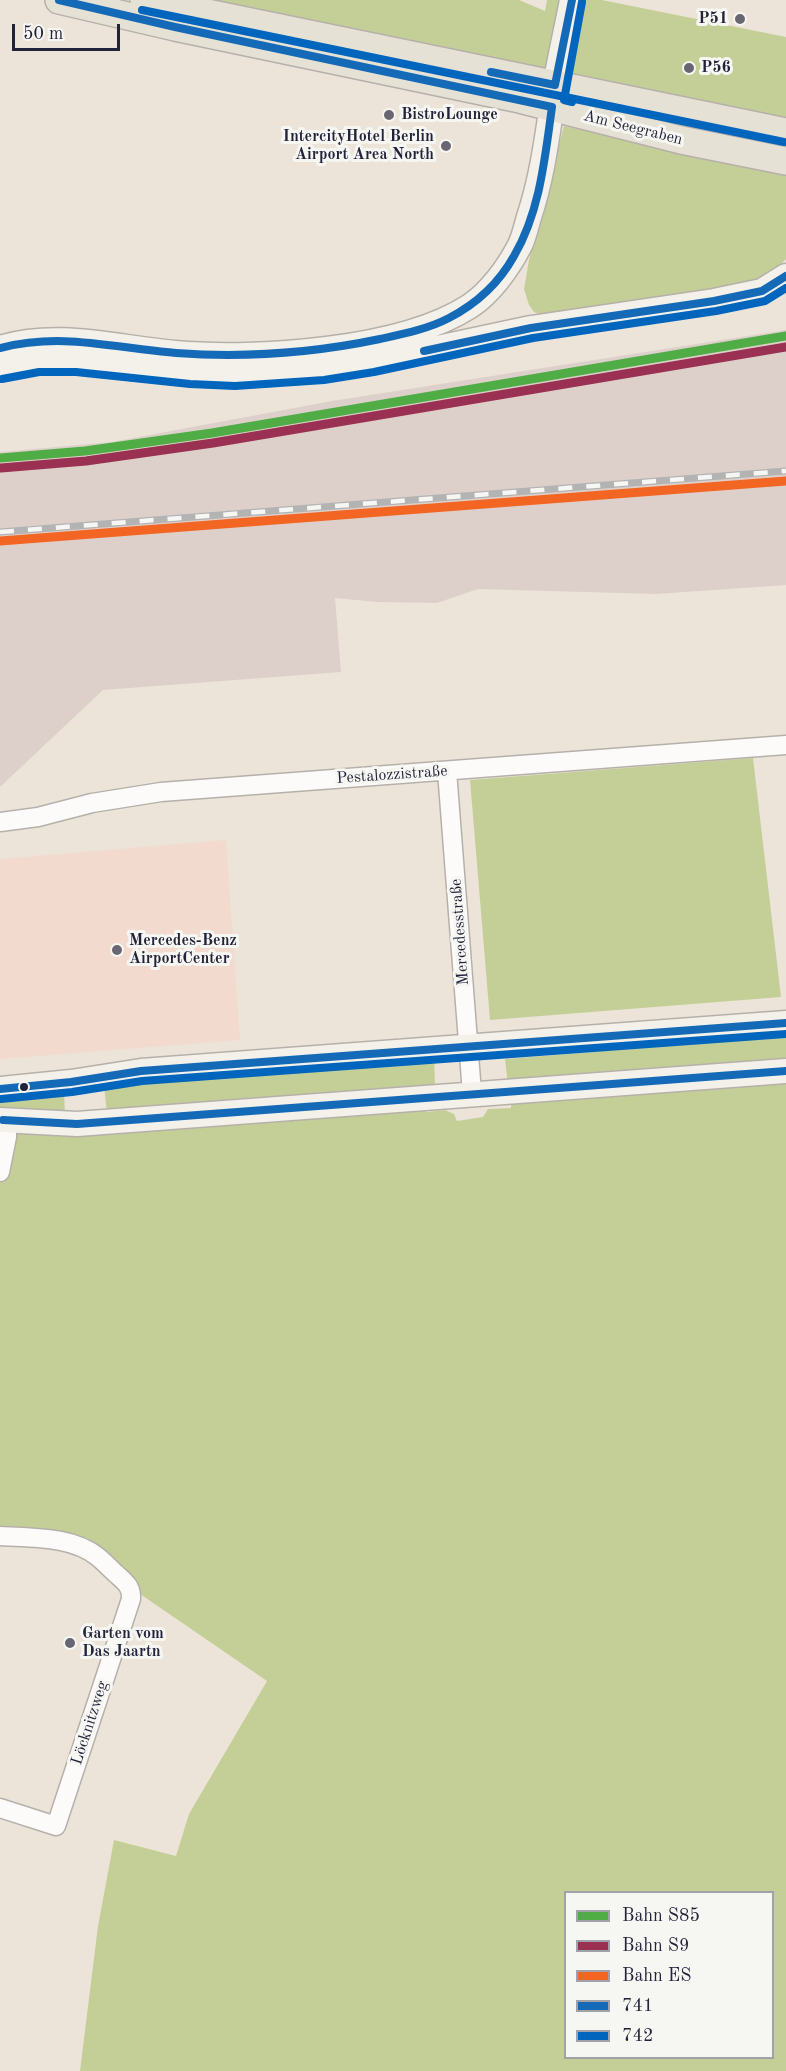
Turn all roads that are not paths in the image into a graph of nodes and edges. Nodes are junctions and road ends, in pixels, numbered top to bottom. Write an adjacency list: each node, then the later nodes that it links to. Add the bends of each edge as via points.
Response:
1 (59, 0): 4 (main road, Am Seegraben, via 503,95)
2 (144, 0): 4 (main road, Am Seegraben)
3 (572, 0): 4 (street)
4 (554, 96): 5 (main road, Am Seegraben); 6 (main road, Am Seegraben, via 681,140); 8 (street, via 544,162 520,246 479,299 448,319 368,342 280,354 175,353 53,340)
5 (786, 132)
6 (786, 161)
7 (786, 276): 9 (street, via 762,291 714,301 531,328 322,370 224,376 38,361)
8 (0, 348)
9 (0, 369)
10 (786, 745): 11 (street, Pestalozzistraße)
11 (447, 771): 12 (street, Pestalozzistraße, via 161,792); 14 (street, Mercedesstraße)
12 (0, 822)
13 (786, 1023): 14 (street)
14 (467, 1047): 16 (street, via 141,1071); 17 (street, Mercedesstraße)
15 (786, 1071): 17 (street)
16 (0, 1089)
17 (472, 1094): 18 (street, via 77,1124)
18 (4, 1120): 19 (street, via 7,1137)
19 (0, 1172)
20 (0, 1536): 21 (street, Löcknitzweg, via 80,1546 98,1556 132,1591 56,1826)
21 (0, 1808)

